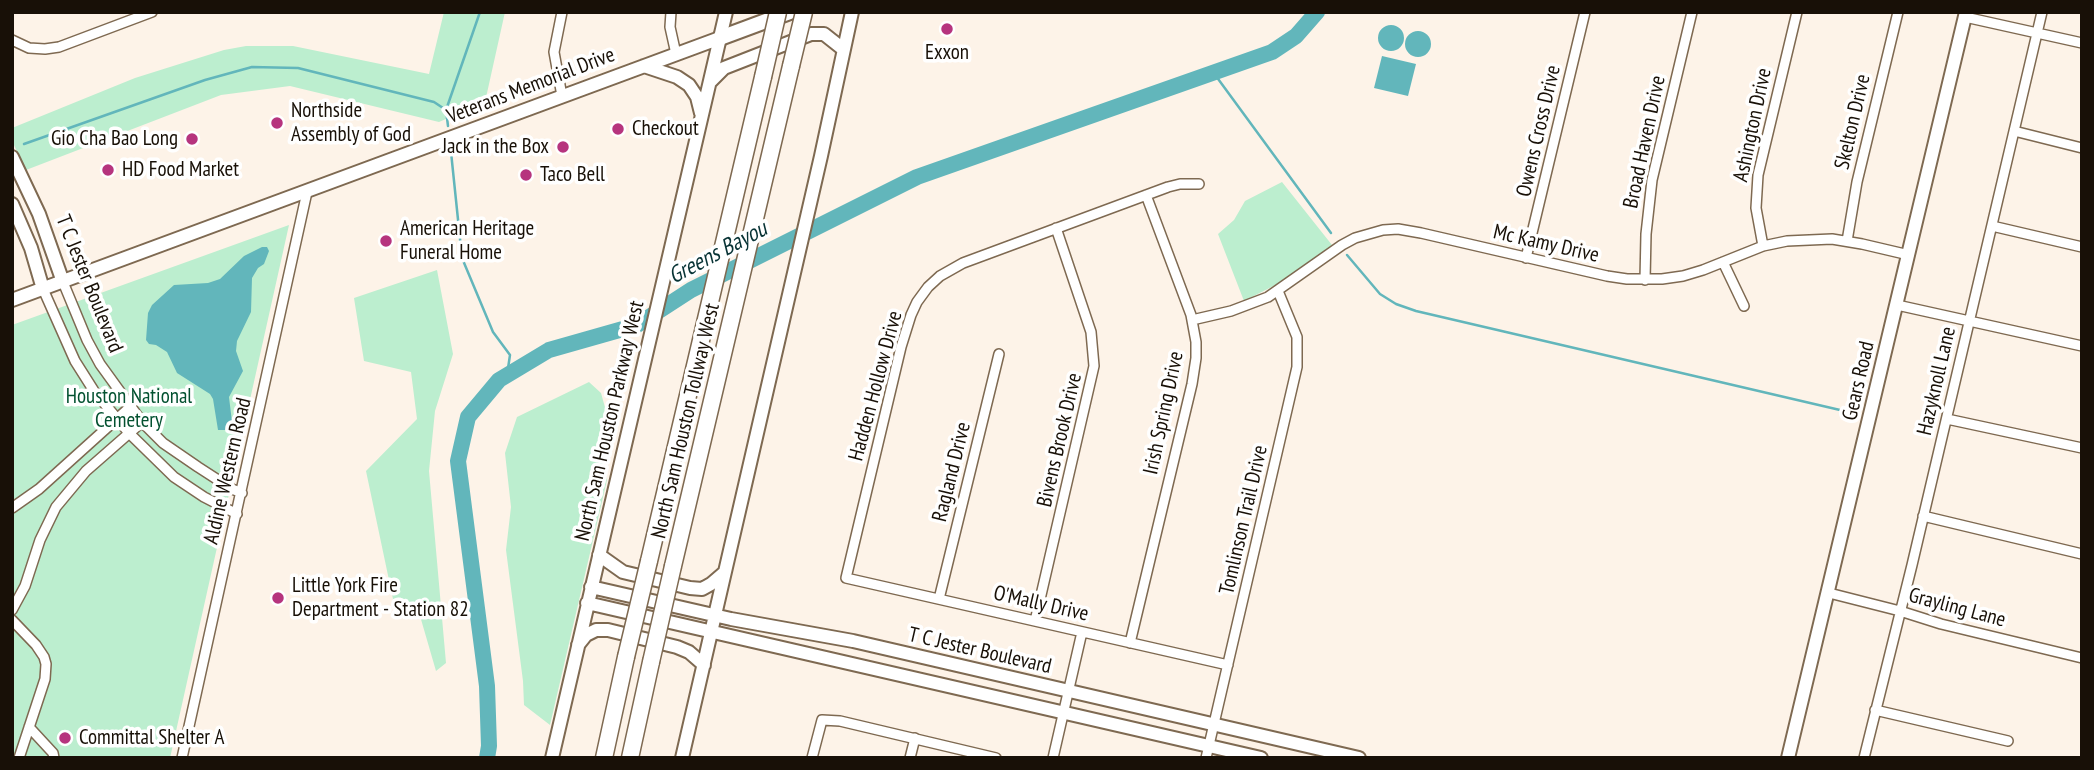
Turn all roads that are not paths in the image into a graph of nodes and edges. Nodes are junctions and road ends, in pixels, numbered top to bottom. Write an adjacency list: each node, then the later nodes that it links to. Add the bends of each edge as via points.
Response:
1 (152, 12): 15 (street)
2 (562, 12): 24 (street, via 554,52)
3 (671, 12): 21 (street)
4 (726, 12): 17 (main road, North Sam Houston Parkway West)
5 (778, 12): 98 (highway, North Sam Houston Tollway West, bridge)
6 (790, 12): 17 (main road, Veterans Memorial Drive)
7 (804, 12): 99 (highway, North Sam Houston Tollway West, bridge)
8 (852, 12): 20 (main road)
9 (1585, 12): 39 (street, Owens Cross Drive)
10 (1692, 12): 41 (street, Broad Haven Drive, via 1652,180)
11 (1797, 12): 36 (street, Ashington Drive, via 1758,175 1756,208)
12 (1898, 12): 35 (street, Skelton Drive)
13 (2042, 12): 16 (street, Hazyknoll Lane)
14 (1966, 15): 16 (street); 38 (main road, Gears Road)
15 (123, 17): 18 (street, via 59,47 29,48)
16 (2037, 33): 19 (street); 26 (street, Hazyknoll Lane)
17 (720, 38): 21 (main road, Veterans Memorial Drive); 23 (main road, North Sam Houston Parkway West)
18 (12, 40)
19 (2082, 43)
20 (843, 49): 23 (main road, via 824,34 811,34 724,68); 66 (main road)
21 (676, 54): 22 (main road, Veterans Memorial Drive)
22 (644, 66): 24 (main road, Veterans Memorial Drive); 25 (main road, via 689,85)
23 (709, 83): 25 (main road, North Sam Houston Parkway West)
24 (562, 96): 30 (main road, Veterans Memorial Drive)
25 (701, 116): 65 (main road, North Sam Houston Parkway West)
26 (2014, 131): 27 (street); 33 (street, Hazyknoll Lane)
27 (2082, 148)
28 (12, 157): 42 (main road, T C Jester Boulevard)
29 (1199, 184): 31 (street, Hadden Hollow Drive, via 1180,184)
30 (307, 192): 42 (main road, Veterans Memorial Drive); 60 (street, Aldine Western Road)
31 (1146, 195): 34 (street, Hadden Hollow Drive); 48 (street, Irish Spring Drive)
32 (12, 204): 43 (main road, T C Jester Boulevard)
33 (1992, 226): 37 (street); 49 (street, Hazyknoll Lane)
34 (1056, 228): 67 (street, Hadden Hollow Drive, via 948,271 917,302 901,347); 76 (street, Bivens Brook Drive, via 1091,332 1094,366)
35 (1847, 241): 36 (street, Mc Kamy Drive, via 1810,239); 38 (street, Mc Kamy Drive)
36 (1763, 246): 40 (street, Mc Kamy Drive)
37 (2082, 247)
38 (1909, 255): 46 (main road, Gears Road)
39 (1527, 258): 41 (street, Mc Kamy Drive); 44 (street, Mc Kamy Drive, via 1421,233 1384,230 1342,245)
40 (1723, 262): 41 (street, Mc Kamy Drive, via 1683,276); 47 (street)
41 (1645, 280)
42 (63, 282): 43 (main road, Veterans Memorial Drive); 52 (street, T C Jester Boulevard, via 87,340)
43 (43, 289): 45 (main road, Veterans Memorial Drive); 53 (street, T C Jester Boulevard, via 75,361)
44 (1278, 291): 48 (street, Mc Kamy Drive, via 1249,305); 84 (street, Tomlinson Trail Drive, via 1297,337 1297,367)
45 (12, 300)
46 (1896, 305): 49 (street); 69 (main road, Gears Road)
47 (1744, 306)
48 (1192, 320): 79 (street, Irish Spring Drive, via 1195,371)
49 (1969, 322): 50 (street); 54 (street, Hazyknoll Lane)
50 (2082, 346)
51 (999, 354): 70 (street, Ragland Drive)
52 (130, 407): 53 (street); 55 (street, T C Jester Boulevard)
53 (117, 419): 56 (street, T C Jester Boulevard); 58 (street)
54 (1947, 419): 57 (street); 63 (street, Hazyknoll Lane)
55 (142, 422): 56 (street); 60 (street, T C Jester Boulevard, via 163,443)
56 (129, 433): 59 (street); 62 (street, T C Jester Boulevard, via 174,477)
57 (2082, 449)
58 (75, 458): 59 (street); 61 (street)
59 (86, 471): 72 (street, via 52,515 26,586)
60 (242, 493): 62 (street, Aldine Western Road)
61 (12, 508)
62 (237, 513): 96 (street, Aldine Western Road)
63 (1923, 516): 64 (street); 73 (street, Hazyknoll Lane)
64 (2082, 554)
65 (598, 555): 66 (main road, via 623,572 690,588 702,589); 68 (main road, North Sam Houston Parkway West)
66 (725, 572): 74 (main road)
67 (846, 578): 70 (street, O'Mally Drive)
68 (591, 587): 71 (main road, North Sam Houston Parkway West); 74 (main road, T C Jester Boulevard)
69 (1829, 593): 73 (street, Grayling Lane); 107 (main road, Gears Road)
70 (939, 599): 76 (street, O'Mally Drive)
71 (587, 603): 77 (main road, T C Jester Boulevard); 80 (main road, North Sam Houston Parkway West)
72 (12, 610)
73 (1900, 611): 81 (street, Grayling Lane); 87 (street, Hazyknoll Lane)
74 (715, 615): 77 (main road); 82 (main road, T C Jester Boulevard)
75 (12, 620): 90 (street, via 36,645 46,664)
76 (1035, 621): 78 (street, O'Mally Drive)
77 (711, 631): 83 (main road); 85 (main road, T C Jester Boulevard)
78 (1082, 632): 79 (street, O'Mally Drive); 86 (street)
79 (1130, 643): 84 (street, O'Mally Drive)
80 (578, 645): 83 (main road, via 586,635 607,630 677,647); 97 (main road, North Sam Houston Parkway West)
81 (2080, 657)
82 (930, 659): 85 (main road); 86 (main road, T C Jester Boulevard)
83 (704, 664): 100 (main road)
84 (1228, 665): 89 (street, Tomlinson Trail Drive)
85 (925, 680): 88 (main road, T C Jester Boulevard)
86 (1068, 691): 88 (street); 89 (main road, T C Jester Boulevard)
87 (1875, 710): 92 (street); 108 (street, Hazyknoll Lane)
88 (1063, 712): 93 (main road, T C Jester Boulevard); 104 (street)
89 (1214, 723): 93 (street, Tomlinson Trail Drive); 106 (main road, T C Jester Boulevard)
90 (29, 727): 94 (street); 95 (street)
91 (915, 738): 101 (street, via 822,720); 102 (street); 103 (street)
92 (2008, 741)
93 (1207, 752): 105 (main road, T C Jester Boulevard)
94 (19, 758)
95 (54, 758)
96 (181, 758)
97 (552, 758)
98 (604, 758)
99 (630, 758)
100 (682, 758)
101 (812, 758)
102 (910, 758)
103 (996, 758)
104 (1053, 758)
105 (1261, 758)
106 (1359, 758)
107 (1788, 758)
108 (1864, 758)

